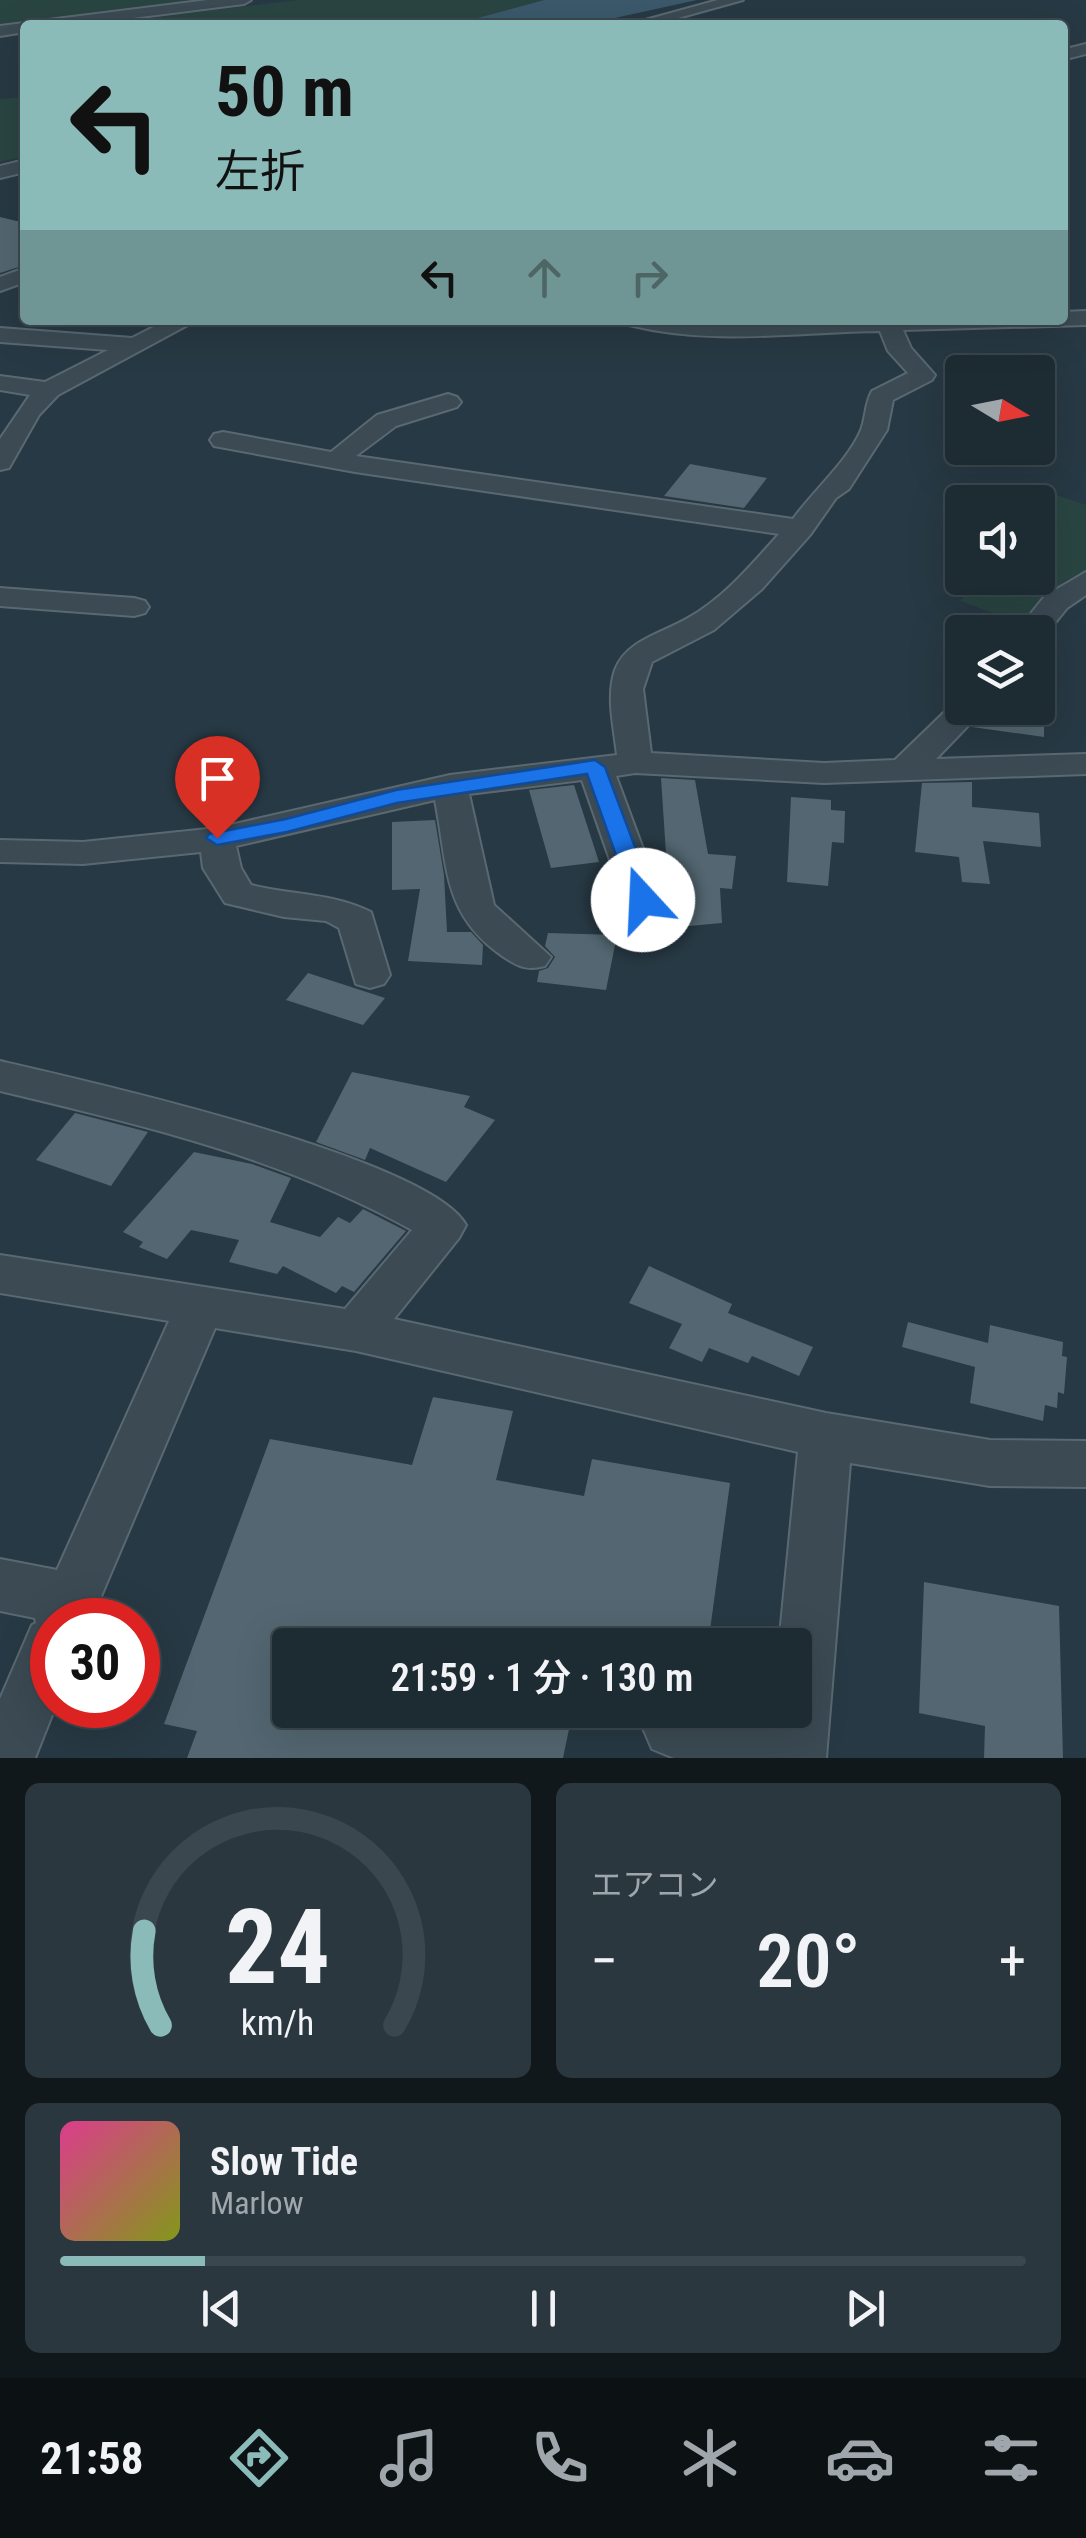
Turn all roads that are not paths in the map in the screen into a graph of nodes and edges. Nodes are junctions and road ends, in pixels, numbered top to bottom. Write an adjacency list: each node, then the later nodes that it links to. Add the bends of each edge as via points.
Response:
1 (244, 0): 3 (street)
2 (736, 0): 4 (street)
3 (80, 20)
4 (656, 20)
5 (173, 325): 10 (street)
6 (660, 325): 7 (street, via 724,334)
7 (786, 325)
8 (889, 325): 17 (street, via 900,351 923,375 881,396 874,430)
9 (0, 334): 10 (street)
10 (131, 345): 12 (street)
11 (0, 382): 12 (street)
12 (49, 390): 16 (street)
13 (448, 402): 15 (street, via 386,418)
14 (223, 440): 15 (street)
15 (336, 460): 17 (street)
16 (0, 462)
17 (800, 528): 23 (street, via 724,609 640,655 626,689)
18 (1086, 581): 21 (street)
19 (0, 597): 20 (street)
20 (134, 607)
21 (1045, 615)
22 (950, 725): 26 (street)
23 (635, 762): 25 (street); 26 (street, via 824,773)
24 (1086, 764): 26 (street)
25 (595, 767): 27 (street); 30 (street)
26 (904, 770)
27 (450, 786): 28 (street); 31 (street, via 475,908)
28 (217, 838): 29 (street, via 84,853); 32 (street, via 222,868 238,894 284,906 334,908 357,921)
29 (0, 851)
30 (643, 900)
31 (531, 957)
32 (370, 975)
33 (0, 1076): 36 (street, via 303,1155 443,1225)
34 (0, 1274): 35 (street)
35 (200, 1307): 36 (street); 40 (street)
36 (356, 1331): 37 (street)
37 (826, 1436): 38 (street, via 990,1463); 42 (street)
38 (1086, 1464)
39 (0, 1586): 41 (street)
40 (72, 1598)
41 (30, 1603)
42 (809, 1628)
43 (30, 1698): 46 (street)
44 (672, 1728): 45 (street, via 798,1752)
45 (800, 1728)
46 (5, 1758)

